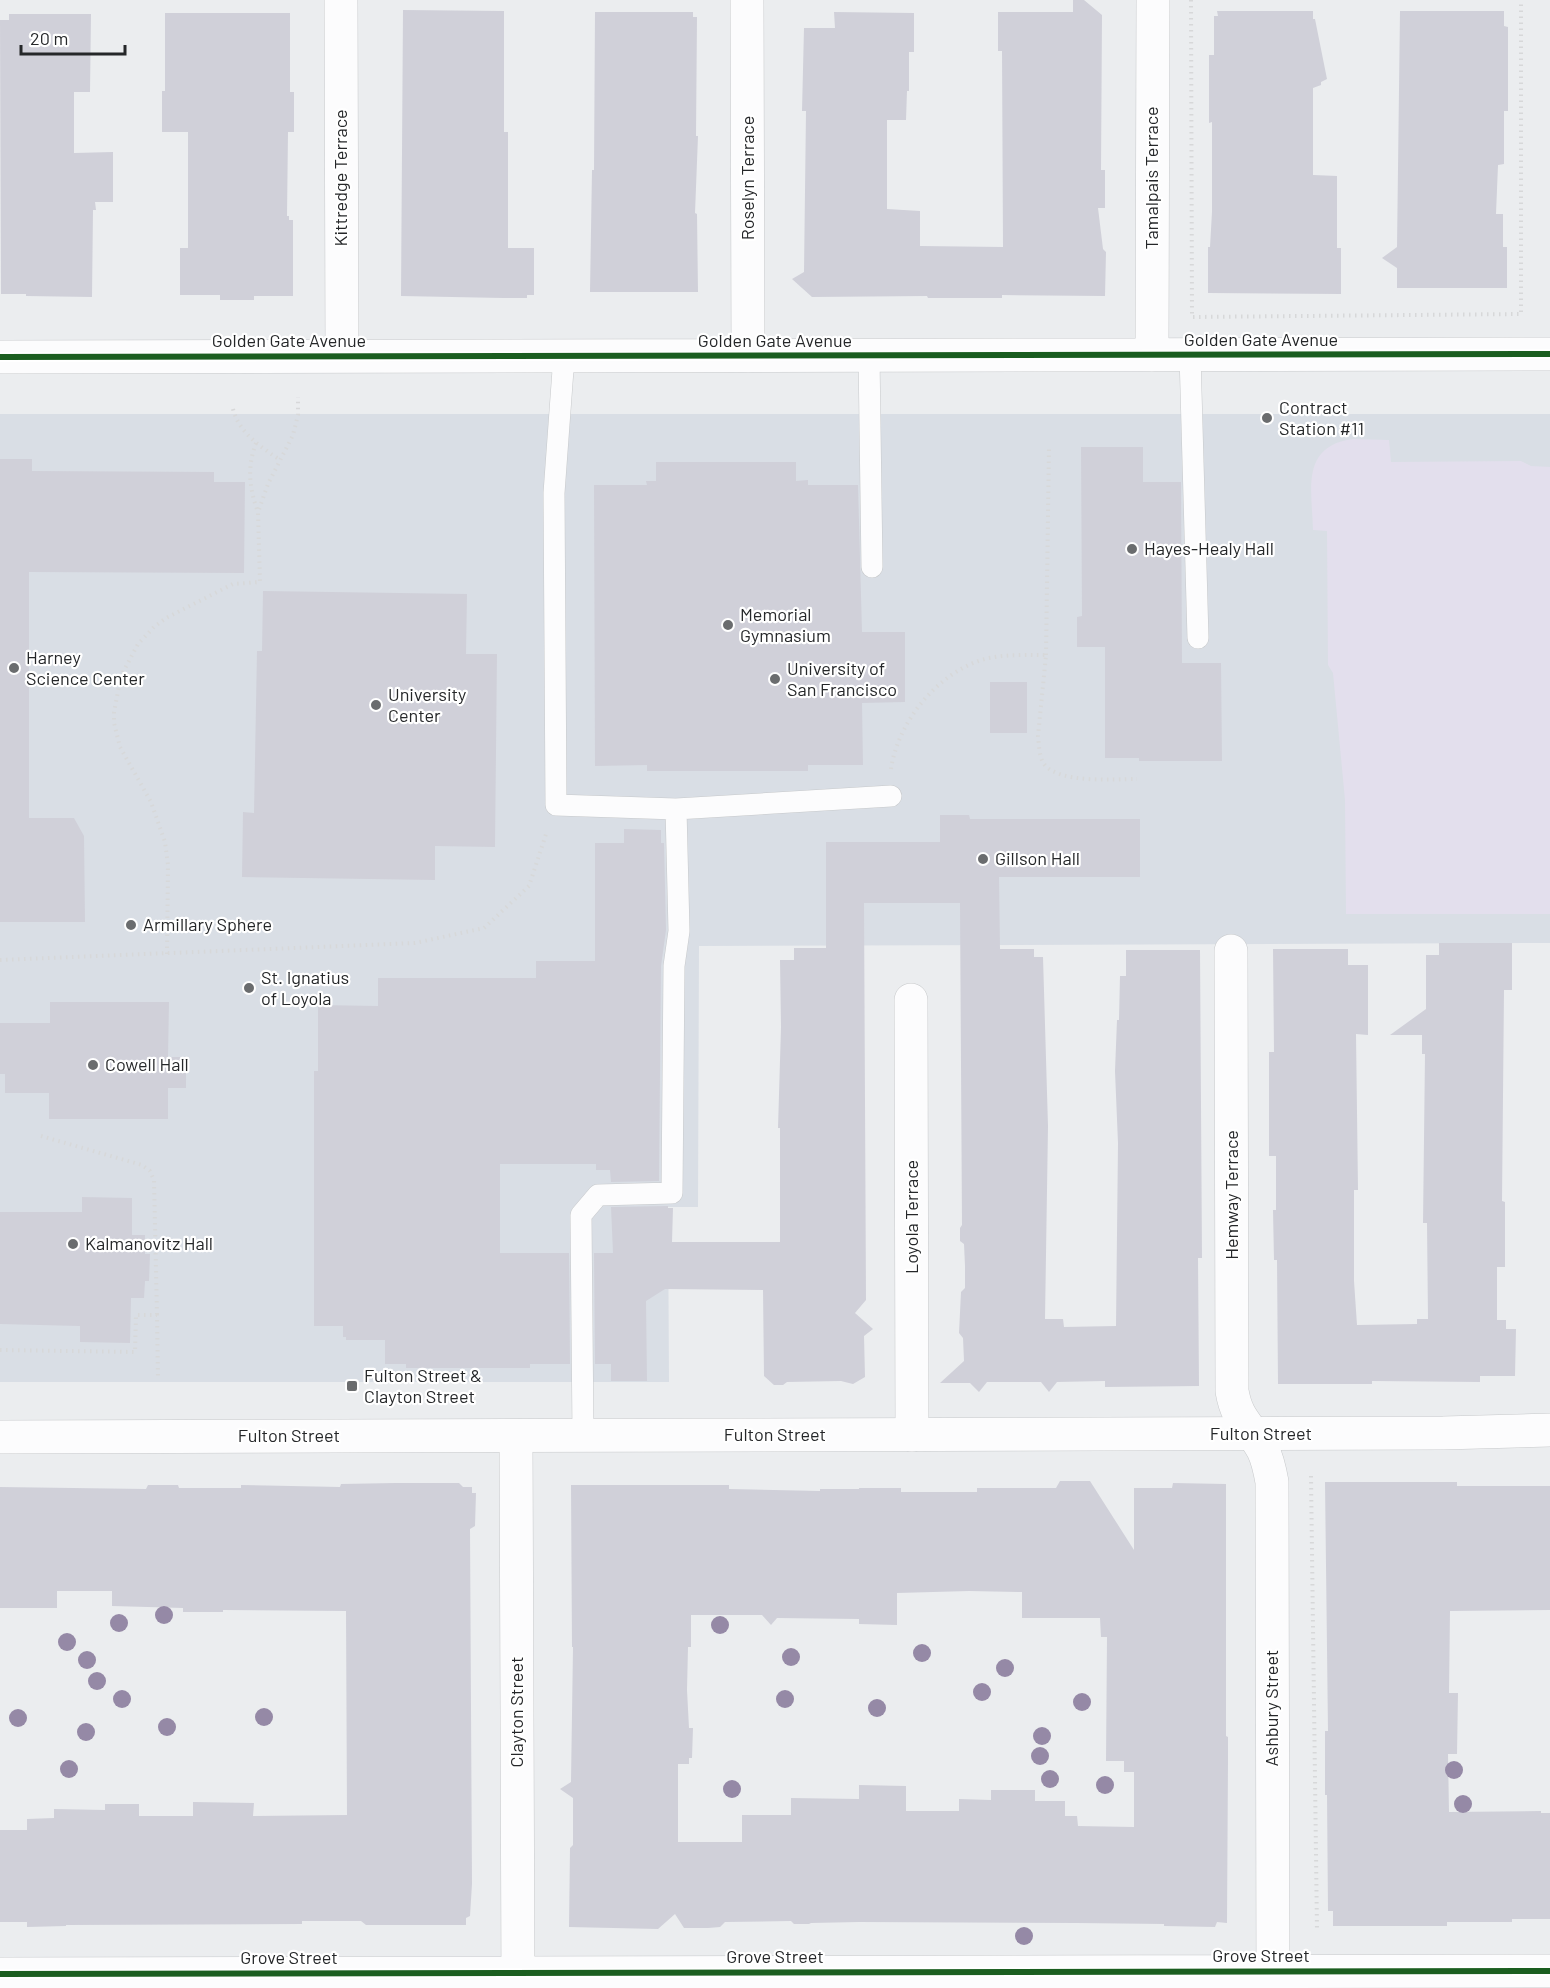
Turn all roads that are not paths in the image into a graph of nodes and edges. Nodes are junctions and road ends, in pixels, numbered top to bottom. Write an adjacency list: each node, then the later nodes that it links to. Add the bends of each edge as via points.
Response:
1 (341, 0): 8 (street, Kittredge Terrace)
2 (747, 0): 10 (street, Roselyn Terrace)
3 (1153, 0): 6 (street, Tamalpais Terrace)
4 (1550, 354): 7 (street, Golden Gate Avenue)
5 (869, 355): 6 (street, Golden Gate Avenue); 10 (street, Golden Gate Avenue); 12 (lane)
6 (1152, 355): 7 (street, Golden Gate Avenue)
7 (1190, 355): 13 (lane)
8 (342, 356): 9 (street, Golden Gate Avenue); 11 (street, Golden Gate Avenue)
9 (564, 356): 10 (street, Golden Gate Avenue); 15 (lane, via 554,494 556,805)
10 (748, 356)
11 (0, 357)
12 (872, 567)
13 (1198, 638)
14 (891, 796): 15 (lane)
15 (676, 809): 22 (lane, via 679,931 674,966 672,1193 598,1195 581,1215)
16 (1231, 951): 19 (street, Hemway Terrace, via 1232,1391 1240,1417)
17 (911, 1000): 20 (street, Loyola Terrace)
18 (1550, 1430): 19 (street, Fulton Street)
19 (1252, 1434): 20 (street, Fulton Street); 26 (street, Ashbury Street, via 1263,1449 1272,1482)
20 (912, 1435): 22 (street, Fulton Street)
21 (516, 1436): 22 (street, Fulton Street); 23 (street, Fulton Street); 27 (street, Clayton Street)
22 (583, 1436)
23 (0, 1437)
24 (0, 1974): 27 (street, Grove Street)
25 (1545, 1977): 26 (street, Grove Street)
26 (1273, 1979): 27 (street, Grove Street)
27 (518, 1980)

